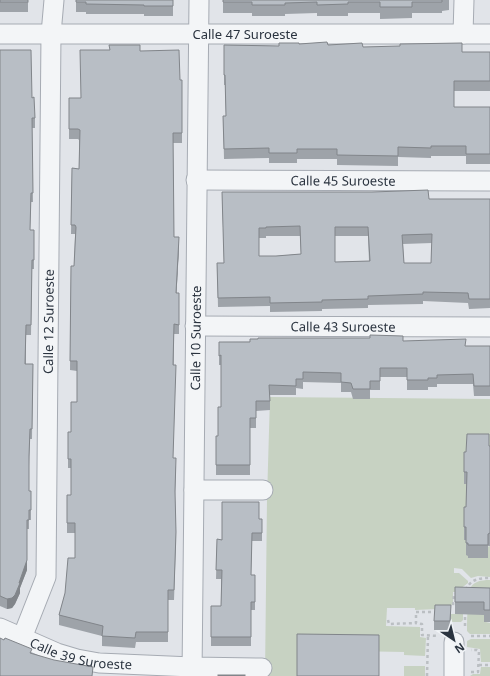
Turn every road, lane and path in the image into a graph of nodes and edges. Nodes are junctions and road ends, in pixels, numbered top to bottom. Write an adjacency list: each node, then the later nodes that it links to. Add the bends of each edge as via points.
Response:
1 (54, 0): 5 (street, Calle 12 Suroeste)
2 (199, 0): 6 (street, Calle 10 Suroeste)
3 (464, 0): 7 (street)
4 (0, 34): 5 (street, Calle 47 Suroeste)
5 (51, 34): 6 (street, Calle 47 Suroeste); 26 (street, Calle 12 Suroeste, via 46,577)
6 (198, 34): 7 (street, Calle 47 Suroeste); 9 (street, Calle 10 Suroeste)
7 (463, 34): 8 (street, Calle 47 Suroeste)
8 (490, 34)
9 (196, 180): 10 (street, Calle 45 Suroeste); 11 (street, Calle 10 Suroeste)
10 (490, 181)
11 (196, 326): 12 (street, Calle 43 Suroeste); 13 (street, Calle 10 Suroeste)
12 (490, 327)
13 (194, 490): 14 (street); 31 (street, Calle 10 Suroeste)
14 (263, 490)
15 (490, 578): 17 (path, via 473,581 467,587)
16 (460, 593): 18 (path, via 454,593 453,606)
17 (465, 595)
18 (442, 606)
19 (465, 610): 27 (path)
20 (440, 611): 22 (path, via 416,612)
21 (388, 620): 22 (path, via 388,624)
22 (416, 624): 24 (path, via 422,624 422,635)
23 (0, 628): 26 (street, Calle 39 Suroeste)
24 (428, 636): 27 (path); 33 (path)
25 (490, 636): 27 (path)
26 (22, 638): 31 (street, Calle 39 Suroeste, via 77,659)
27 (459, 639): 29 (path, via 479,651); 32 (street)
28 (490, 665): 29 (path)
29 (479, 666): 32 (path, via 478,672)
30 (262, 668): 31 (street, Calle 39 Suroeste)
31 (192, 672)
32 (454, 674)
33 (427, 676)

